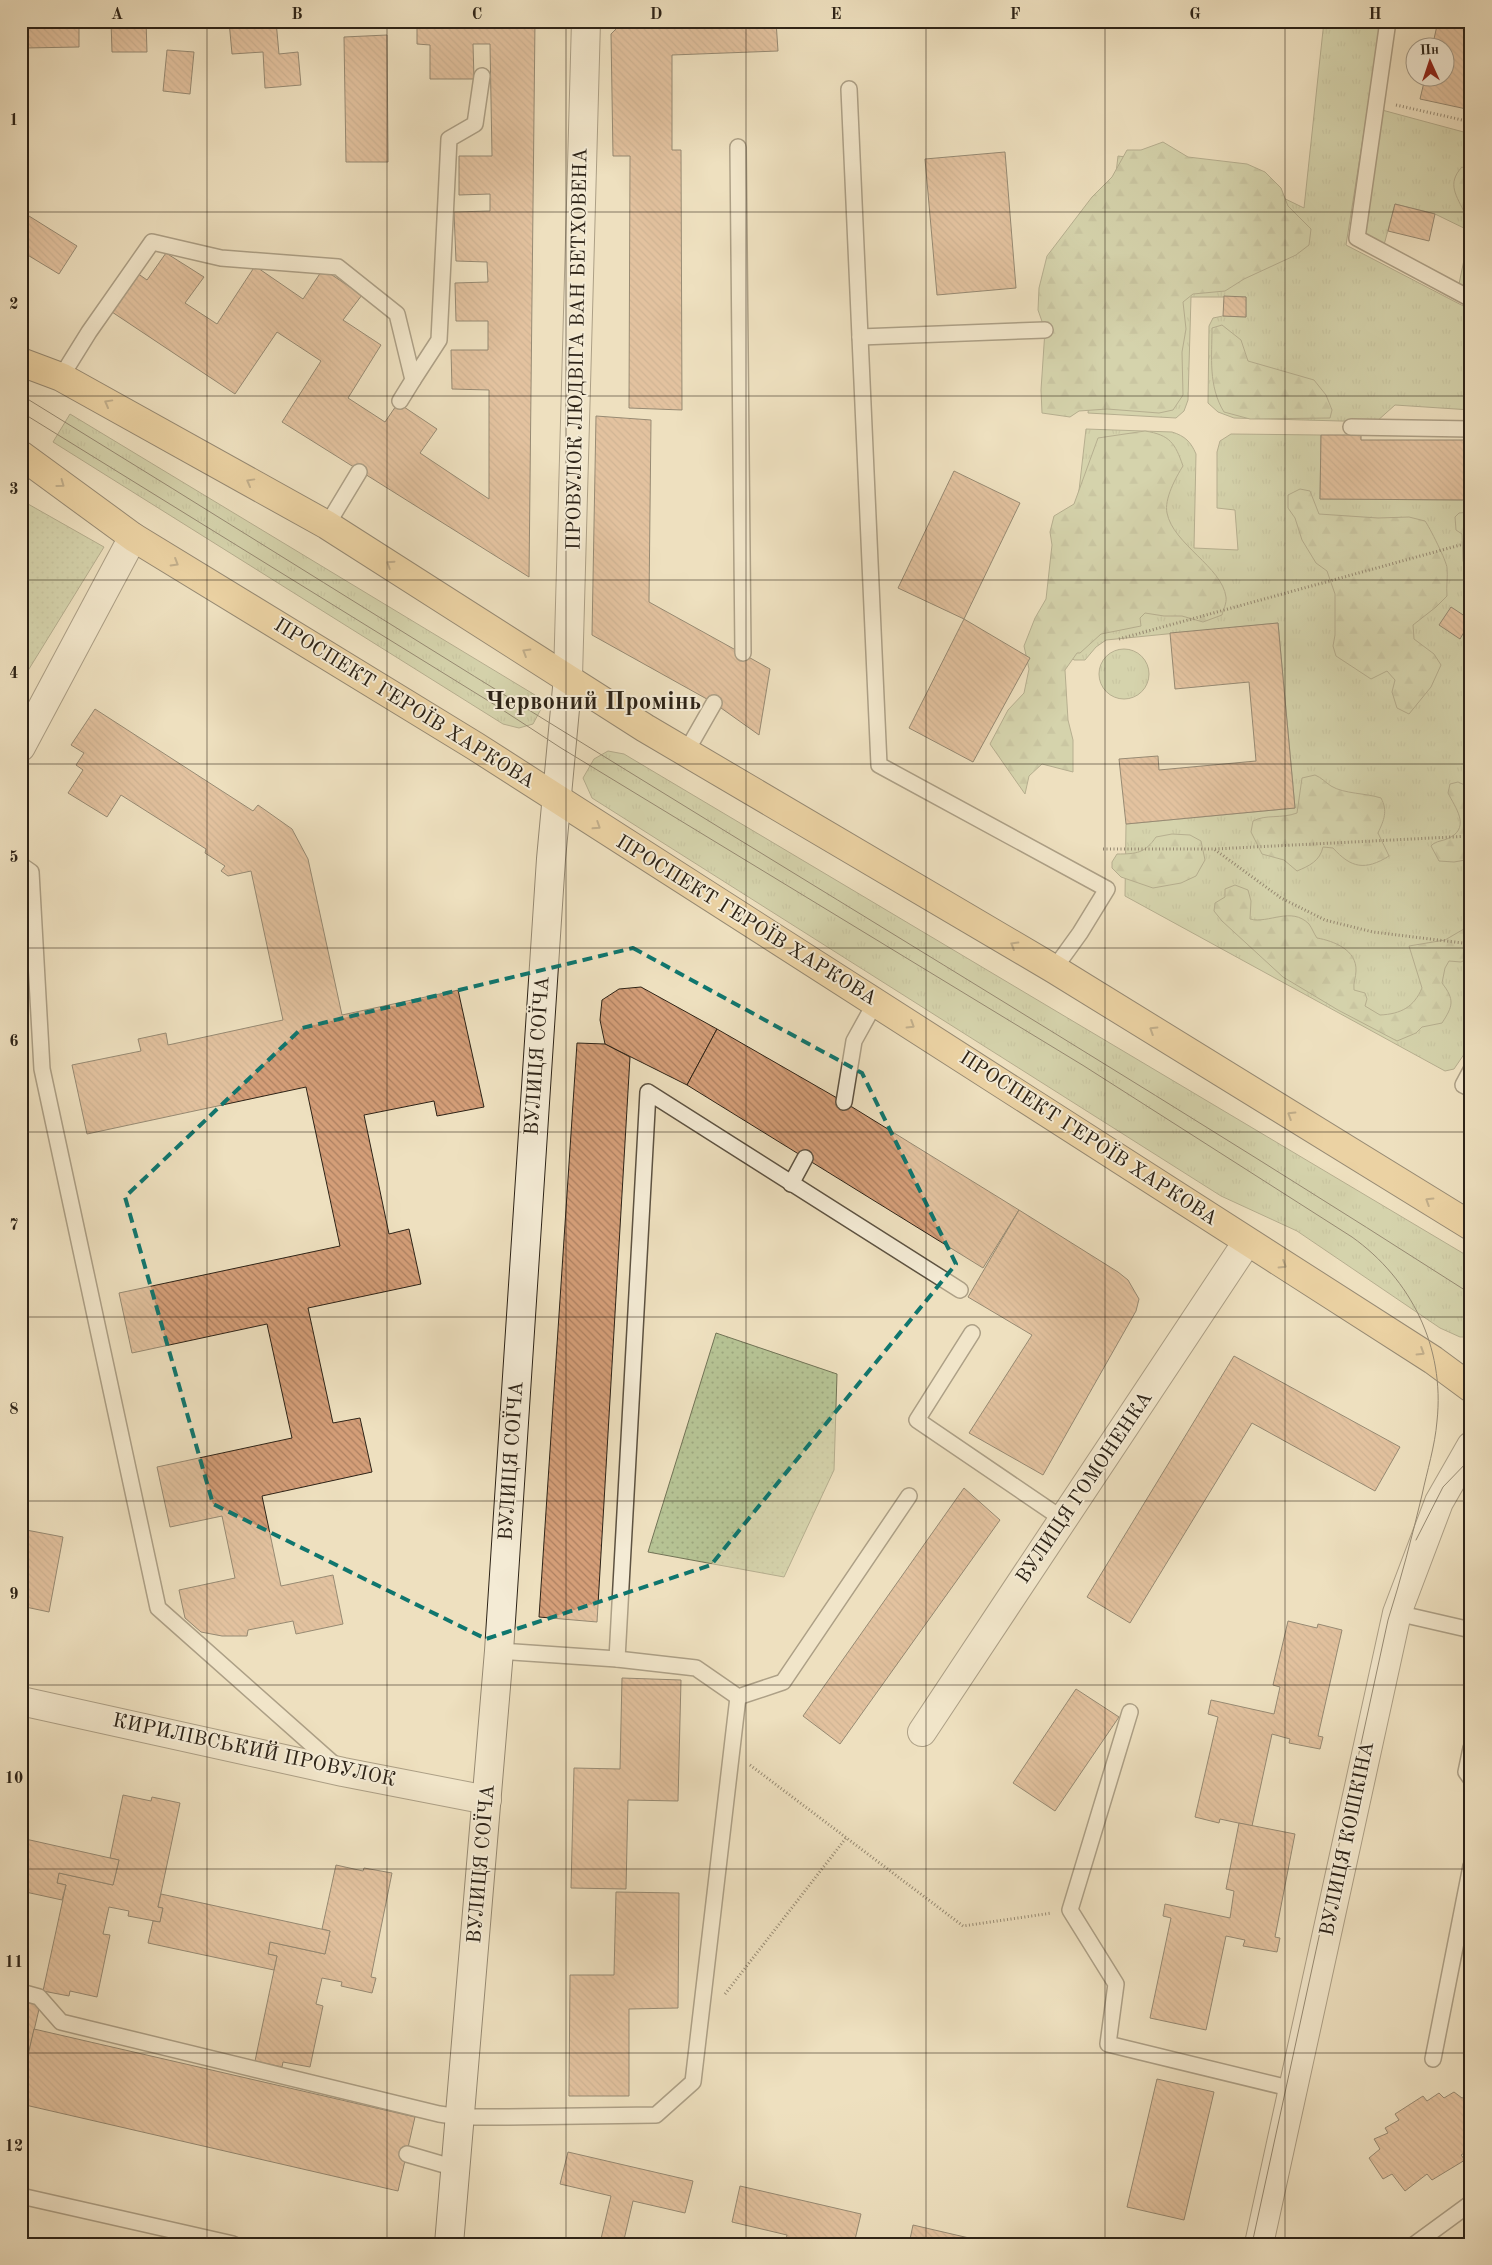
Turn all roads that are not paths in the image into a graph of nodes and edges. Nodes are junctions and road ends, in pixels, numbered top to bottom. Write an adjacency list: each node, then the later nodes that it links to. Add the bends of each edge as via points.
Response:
1 (586, 21): 20 (street, ПРОВУЛОК ЛЮДВІГА ВАН БЕТХОВЕНА)
2 (1388, 21): 6 (lane, via 1356,238)
3 (482, 76): 11 (lane, via 475,124 449,139 439,340)
4 (849, 89): 8 (lane)
5 (738, 147): 19 (lane)
6 (1471, 299)
7 (1045, 330): 8 (lane)
8 (860, 337): 26 (lane, via 879,765 1107,889)
9 (21, 346): 10 (lane)
10 (41, 369): 11 (lane, via 89,332 152,242 222,258 338,267 397,314); 17 (main road, one-way to 10)
11 (413, 380): 12 (lane)
12 (400, 401)
13 (1351, 427): 14 (lane)
14 (1471, 429)
15 (21, 455): 18 (main road, ПРОСПЕКТ ГЕРОЇВ ХАРКОВА, one-way to 18)
16 (359, 472): 17 (lane)
17 (327, 525): 20 (main road, one-way to 17)
18 (133, 537): 22 (street); 24 (main road, ПРОСПЕКТ ГЕРОЇВ ХАРКОВА, one-way to 24, via 474,746)
19 (743, 653)
20 (568, 677): 23 (main road); 24 (street, ВУЛИЦЯ СОЇЧА)
21 (714, 704): 23 (lane)
22 (21, 748)
23 (686, 752): 26 (main road, one-way to 23)
24 (556, 800): 27 (main road, ПРОСПЕКТ ГЕРОЇВ ХАРКОВА, one-way to 27); 43 (street, ВУЛИЦЯ СОЇЧА)
25 (21, 865): 50 (lane, via 31,872 42,1069 158,1608)
26 (1054, 969): 33 (main road, one-way to 26)
27 (875, 1003): 30 (lane, via 854,1041); 34 (main road, ПРОСПЕКТ ГЕРОЇВ ХАРКОВА, one-way to 34)
28 (1471, 1070): 29 (lane, via 1463,1085)
29 (1471, 1089)
30 (844, 1102)
31 (805, 1158): 32 (lane)
32 (791, 1184): 35 (lane); 44 (lane, via 648,1092)
33 (1471, 1226)
34 (1247, 1242): 37 (main road, ПРОСПЕКТ ГЕРОЇВ ХАРКОВА, one-way to 37, via 1434,1360); 40 (street, ВУЛИЦЯ ГОМОНЕНКА)
35 (960, 1290)
36 (972, 1333): 40 (lane, via 917,1420)
37 (1471, 1388)
38 (1471, 1446): 41 (street, ВУЛИЦЯ КОШКІНА, via 1440,1502)
39 (909, 1496): 45 (lane, via 782,1682)
40 (1064, 1520): 48 (street, ВУЛИЦЯ ГОМОНЕНКА)
41 (1397, 1613): 42 (lane); 56 (street, ВУЛИЦЯ КОШКІНА)
42 (1471, 1630)
43 (499, 1651): 44 (lane); 52 (street, ВУЛИЦЯ СОЇЧА)
44 (617, 1659): 45 (lane, via 696,1668)
45 (738, 1697): 57 (lane, via 693,2082 656,2116)
46 (21, 1701): 50 (street, КИРИЛІВСЬКИЙ ПРОВУЛОК)
47 (1130, 1712): 56 (lane, via 1070,1910 1116,1984 1108,2044)
48 (922, 1732)
49 (1471, 1748): 51 (lane, via 1466,1772)
50 (343, 1772): 52 (street, КИРИЛІВСЬКИЙ ПРОВУЛОК)
51 (1471, 1779)
52 (487, 1800): 57 (street, ВУЛИЦЯ СОЇЧА)
53 (1471, 1866): 55 (lane)
54 (21, 1992): 57 (lane, via 39,1997 61,2022)
55 (1433, 2059)
56 (1293, 2089): 64 (street, ВУЛИЦЯ КОШКІНА)
57 (460, 2116): 59 (street, ВУЛИЦЯ СОЇЧА)
58 (407, 2154): 59 (lane)
59 (455, 2168): 63 (street, ВУЛИЦЯ СОЇЧА)
60 (21, 2196): 62 (lane)
61 (1471, 2203): 65 (lane)
62 (234, 2244)
63 (449, 2244)
64 (1259, 2244)
65 (1415, 2244)

